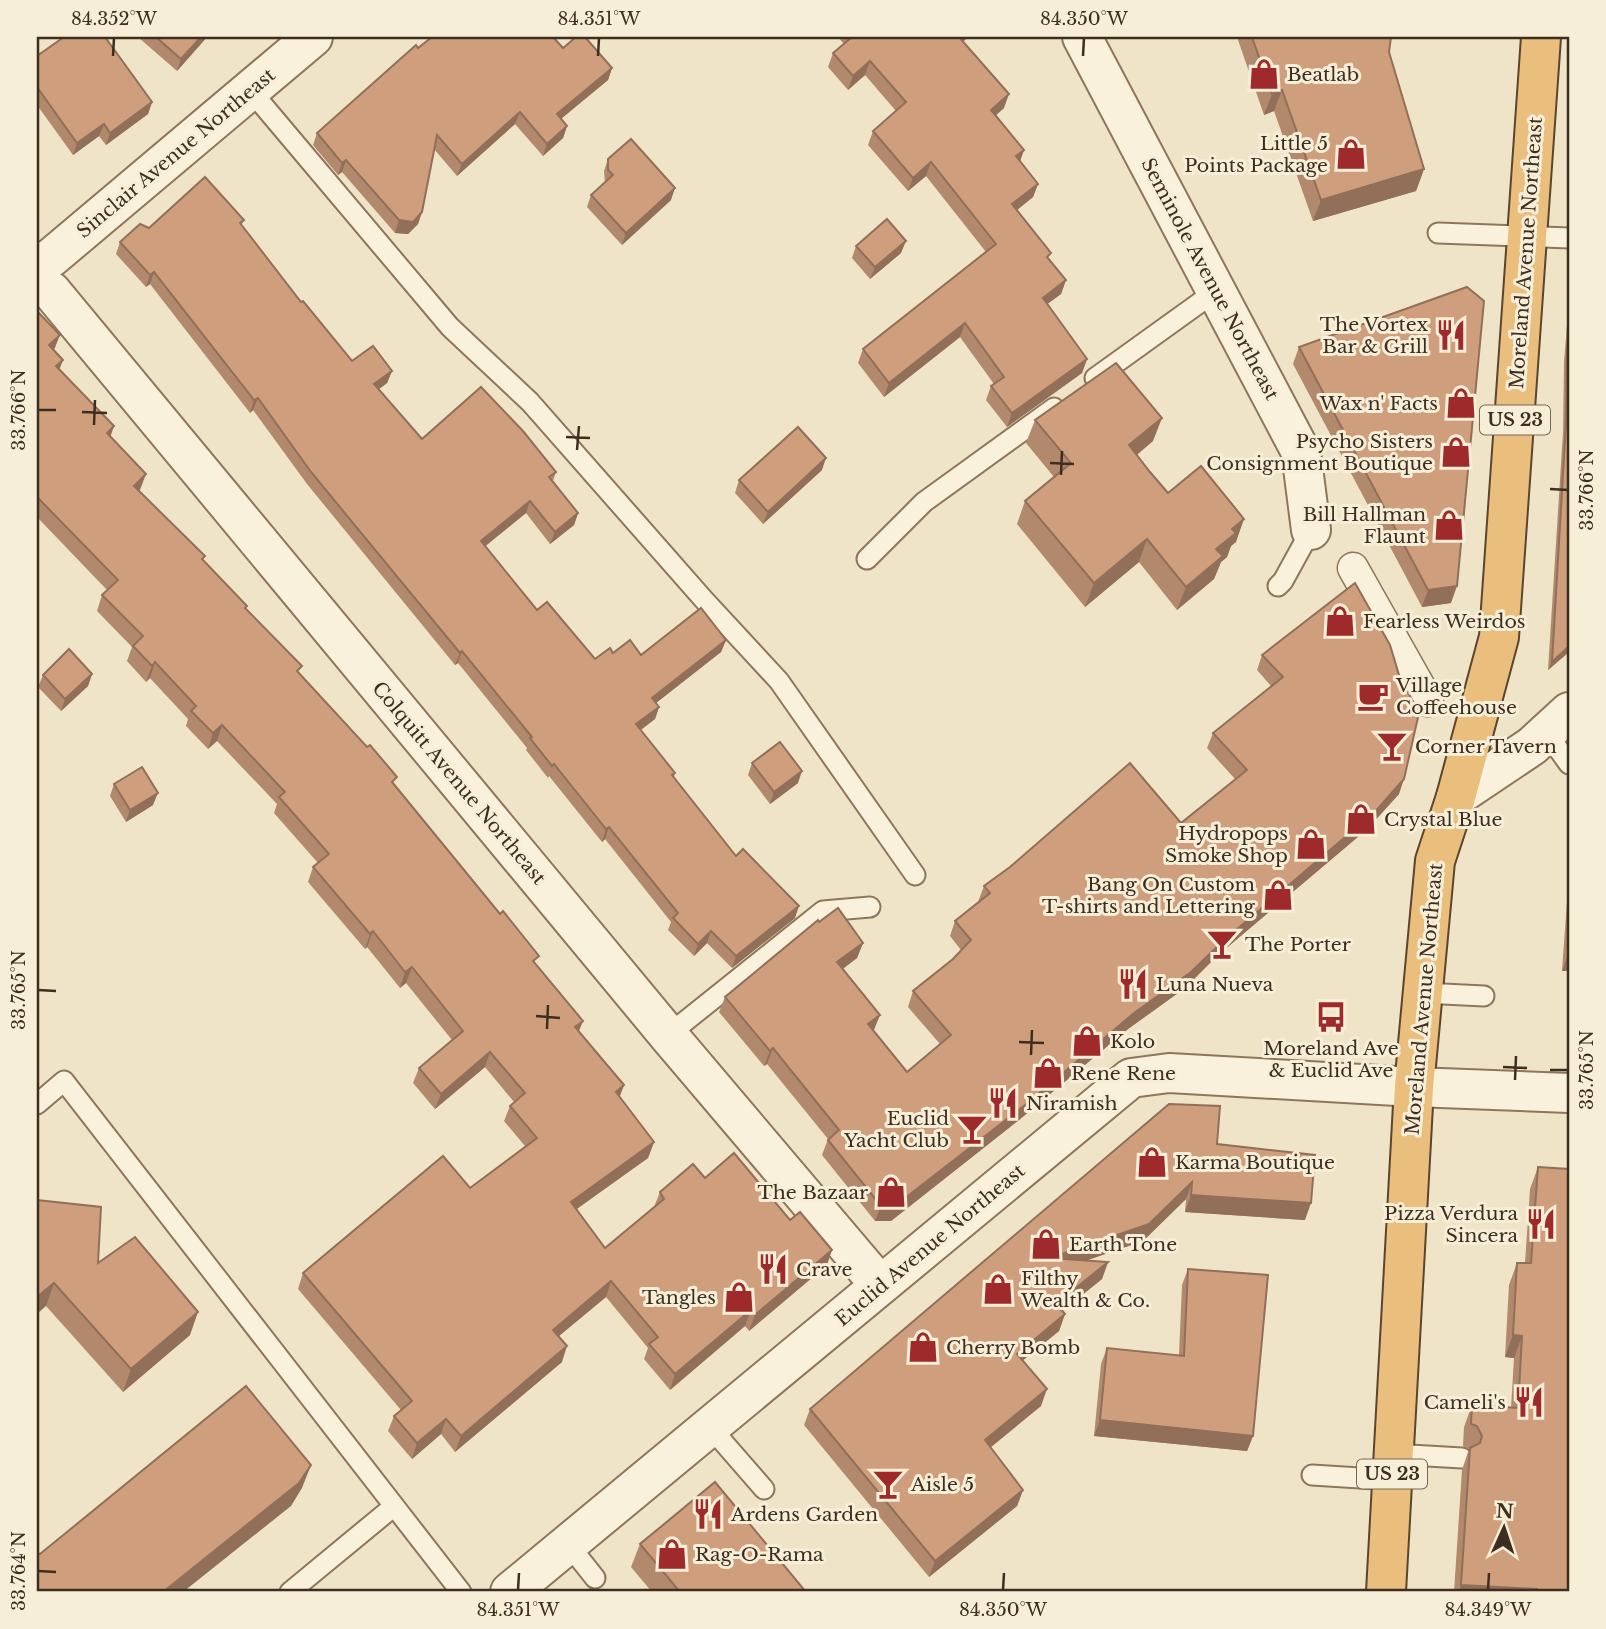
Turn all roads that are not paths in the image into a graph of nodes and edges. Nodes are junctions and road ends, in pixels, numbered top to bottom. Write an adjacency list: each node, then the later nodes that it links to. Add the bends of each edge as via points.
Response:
1 (313, 37): 4 (street, Sinclair Avenue Northeast)
2 (1082, 37): 10 (street, Seminole Avenue Northeast)
3 (1541, 37): 6 (highway, Moreland Avenue Northeast / US 23)
4 (251, 91): 8 (street, Sinclair Avenue Northeast); 19 (lane, via 450,327 530,402 779,681)
5 (1438, 233): 6 (lane)
6 (1527, 236): 7 (lane); 18 (highway, Moreland Avenue Northeast / US 23, via 1499,637)
7 (1569, 238)
8 (37, 266)
9 (37, 283): 23 (street, Colquitt Avenue Northeast, via 51,290)
10 (1216, 291): 11 (street, Seminole Avenue Northeast, via 1301,452); 12 (lane, via 924,502)
11 (1311, 530): 14 (lane)
12 (867, 559)
13 (1353, 568): 15 (street)
14 (1278, 586)
15 (1428, 701)
16 (1558, 722): 17 (lane); 18 (street, via 1532,746)
17 (1569, 764)
18 (1456, 797): 21 (highway, Moreland Avenue Northeast / US 23, via 1435,861)
19 (915, 875)
20 (870, 907): 23 (lane, via 824,911)
21 (1423, 993): 22 (lane); 24 (highway, Moreland Avenue Northeast / US 23)
22 (1484, 996)
23 (668, 1035): 27 (street, Colquitt Avenue Northeast)
24 (1414, 1087): 25 (street, Euclid Avenue Northeast); 27 (street, Euclid Avenue Northeast, via 1169,1073 1131,1078); 30 (highway, Moreland Avenue Northeast / US 23)
25 (1569, 1093)
26 (37, 1104): 33 (lane, via 64,1081)
27 (880, 1285): 28 (street, Euclid Avenue Northeast)
28 (710, 1427): 32 (lane); 34 (street, Euclid Avenue Northeast)
29 (1462, 1458): 30 (lane)
30 (1393, 1467): 31 (lane); 39 (highway, Moreland Avenue Northeast / US 23)
31 (1312, 1475)
32 (764, 1489)
33 (393, 1507): 36 (lane); 37 (lane)
34 (568, 1544): 35 (lane); 38 (street, Euclid Avenue Northeast)
35 (595, 1578)
36 (290, 1592)
37 (461, 1592)
38 (510, 1592)
39 (1386, 1592)

